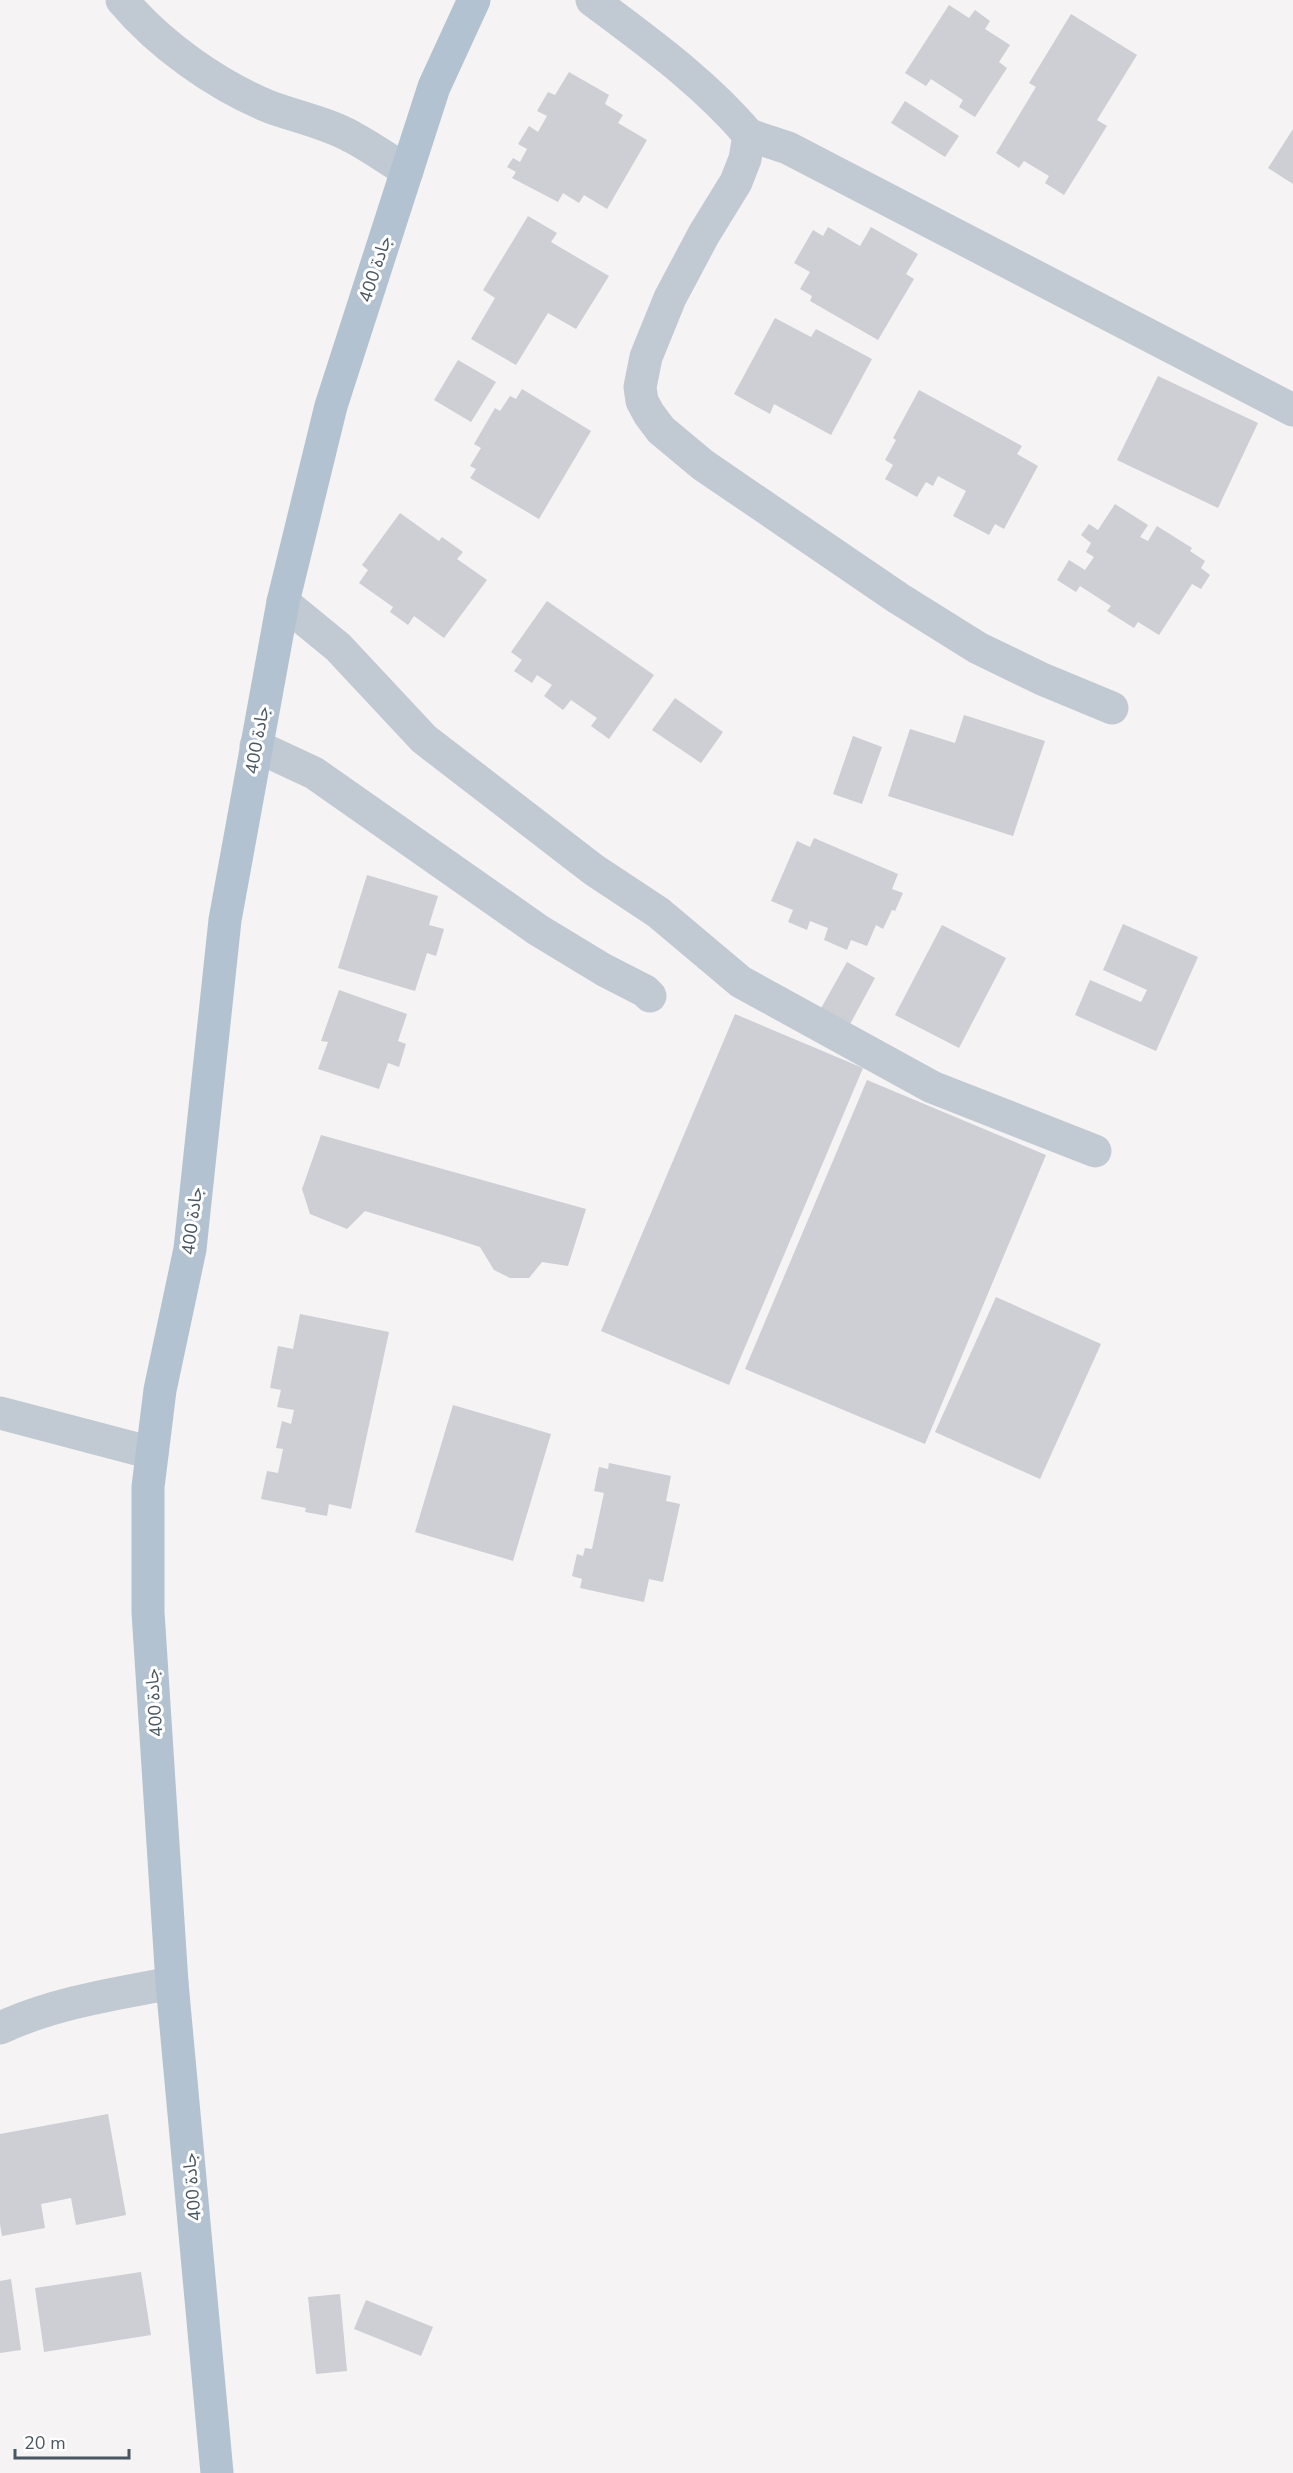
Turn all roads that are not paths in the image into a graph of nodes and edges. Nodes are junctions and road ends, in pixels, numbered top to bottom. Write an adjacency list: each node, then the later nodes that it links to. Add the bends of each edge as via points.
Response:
1 (122, 0): 5 (street, via 219,83 351,136)
2 (474, 0): 5 (main road, جادة 400, via 434,87)
3 (592, 0): 4 (street, via 674,61)
4 (749, 135): 6 (street, via 788,148); 8 (street, via 736,182 670,298 646,357 640,387 649,414 661,430 702,465 898,598 978,648)
5 (407, 171): 7 (main road, جادة 400, via 331,406)
6 (1293, 410)
7 (283, 602): 9 (main road, جادة 400); 11 (street, via 339,647 424,739 594,870 659,914 741,982 932,1087)
8 (1112, 708)
9 (256, 746): 10 (street, via 314,773 538,930); 13 (main road, جادة 400, via 225,920 190,1249 160,1390)
10 (650, 996)
11 (1095, 1151)
12 (0, 1413): 13 (street)
13 (152, 1453): 14 (main road, جادة 400, via 148,1487 148,1612)
14 (172, 1983): 15 (street, via 87,1999); 16 (main road, جادة 400)
15 (0, 2028)
16 (217, 2473)

